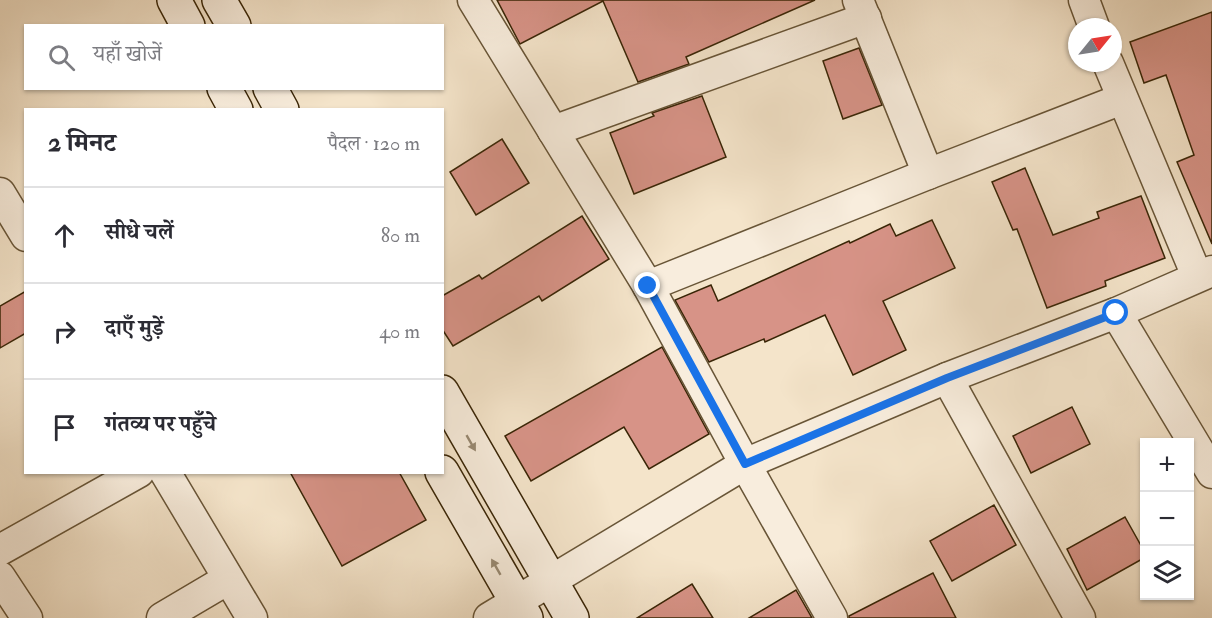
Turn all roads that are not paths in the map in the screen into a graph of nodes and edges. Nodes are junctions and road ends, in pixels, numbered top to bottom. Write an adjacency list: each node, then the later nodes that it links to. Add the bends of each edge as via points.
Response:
1 (174, 0): 7 (street)
2 (219, 0): 8 (street)
3 (473, 0): 15 (street)
4 (1084, 0): 6 (street)
5 (862, 9): 15 (street); 16 (street)
6 (1091, 18)
7 (187, 24)
8 (233, 24)
9 (1112, 72): 12 (street)
10 (225, 90): 13 (street)
11 (271, 90): 14 (street)
12 (1122, 99): 16 (street); 19 (street)
13 (235, 108)
14 (281, 108)
15 (553, 131): 20 (street)
16 (928, 174): 20 (street)
17 (0, 193): 18 (street)
18 (24, 233)
19 (1205, 274): 21 (street)
20 (648, 286): 24 (street)
21 (1116, 313): 22 (street); 25 (street)
22 (947, 378): 24 (street); 39 (street)
23 (444, 395): 32 (street, one-way to 32)
24 (745, 464): 32 (street); 38 (street)
25 (1212, 473)
26 (135, 474): 29 (street)
27 (166, 474): 31 (street)
28 (443, 474): 33 (street, one-way to 28)
29 (0, 550)
30 (0, 577): 34 (street)
31 (228, 579): 35 (street); 36 (street)
32 (551, 582): 33 (street); 37 (street)
33 (510, 613)
34 (27, 618)
35 (162, 618)
36 (252, 618)
37 (572, 618)
38 (832, 618)
39 (1080, 618)

